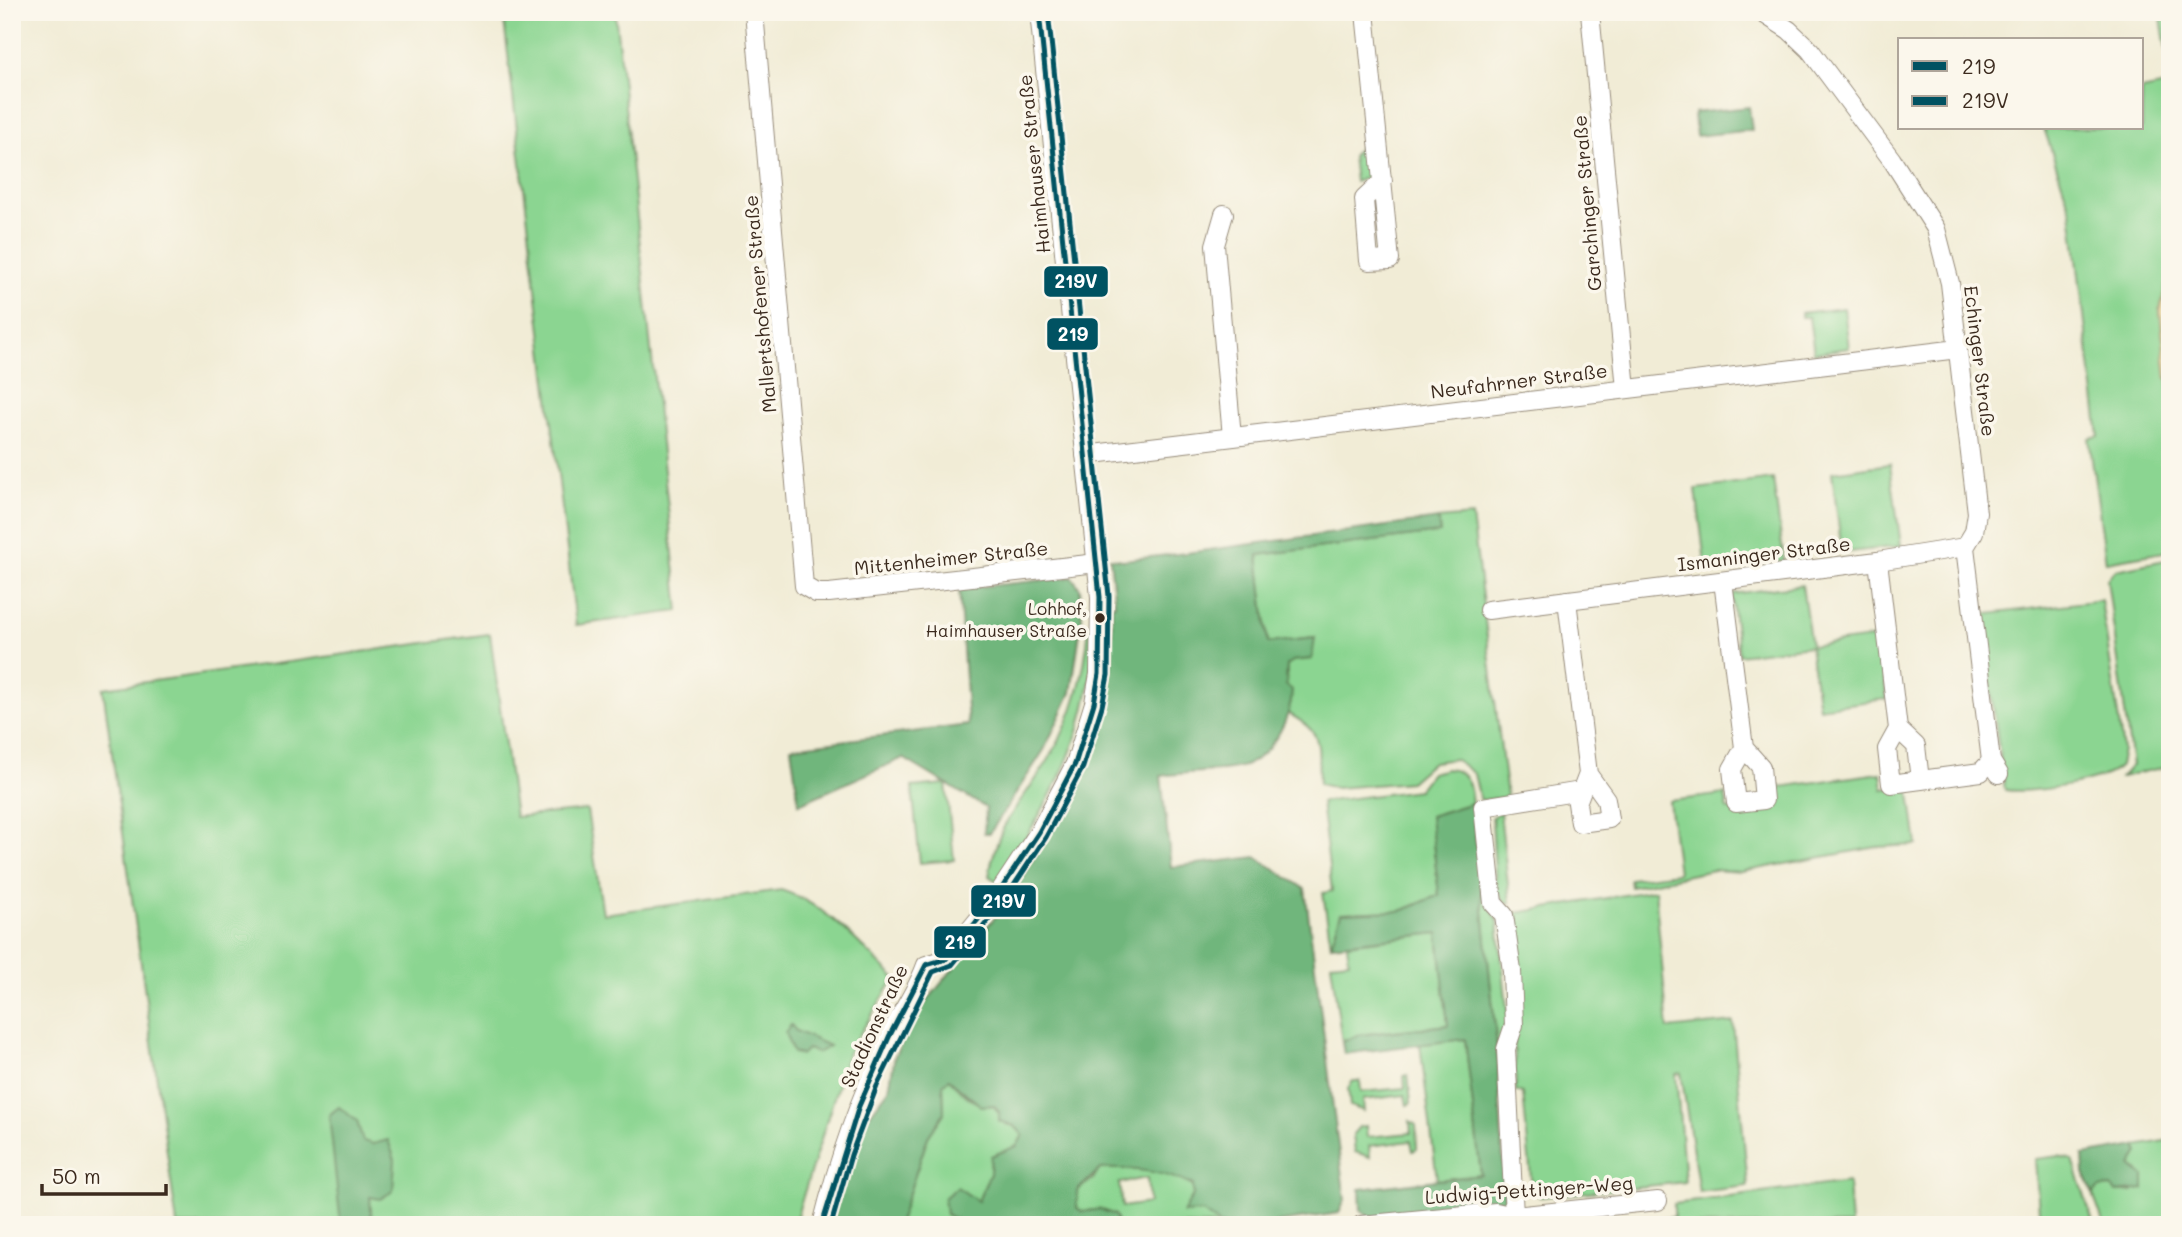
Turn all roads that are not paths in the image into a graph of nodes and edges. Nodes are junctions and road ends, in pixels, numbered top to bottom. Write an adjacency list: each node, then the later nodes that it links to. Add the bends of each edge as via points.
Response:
1 (754, 12): 16 (street, Mallertshofener Straße, via 803,580)
2 (1039, 12): 11 (street, Haimhauser Straße)
3 (1366, 12): 6 (street)
4 (1590, 12): 9 (street, Garchinger Straße)
5 (1761, 12): 8 (street, Echinger Straße, via 1810,50 1892,160 1936,229 1950,283)
6 (1383, 181)
7 (1224, 214): 10 (street, via 1216,245)
8 (1958, 349): 9 (street, Neufahrner Straße); 12 (street, Echinger Straße, via 1978,513)
9 (1626, 389): 10 (street, Neufahrner Straße)
10 (1232, 437): 11 (street, Neufahrner Straße)
11 (1085, 455): 14 (street, Haimhauser Straße)
12 (1965, 547): 13 (street, Ismaninger Straße); 22 (street, Echinger Straße, via 1995,768)
13 (1878, 561): 15 (street, Ismaninger Straße); 19 (street)
14 (1097, 563): 16 (street, Mittenheimer Straße, via 829,593); 26 (street, Stadionstraße, via 1101,606 1098,674 1075,764 1039,832 994,900 946,960 926,965 853,1122)
15 (1723, 581): 17 (street, Ismaninger Straße); 20 (street)
16 (809, 591)
17 (1567, 600): 18 (street, Ismaninger Straße); 21 (street)
18 (1489, 610)
19 (1898, 729): 22 (street, via 1916,747); 22 (street, via 1887,749 1891,784)
20 (1744, 748)
21 (1588, 774): 23 (street); 23 (street, via 1606,799 1609,819 1580,823 1577,803)
22 (1920, 780)
23 (1581, 791): 25 (street, via 1483,807 1493,903 1504,915 1512,971 1514,1025 1506,1049)
24 (1658, 1201): 25 (street, Ludwig-Pettinger-Weg)
25 (1514, 1216): 27 (street, Ludwig-Pettinger-Weg, via 1496,1212)
26 (822, 1225)
27 (1361, 1225)

